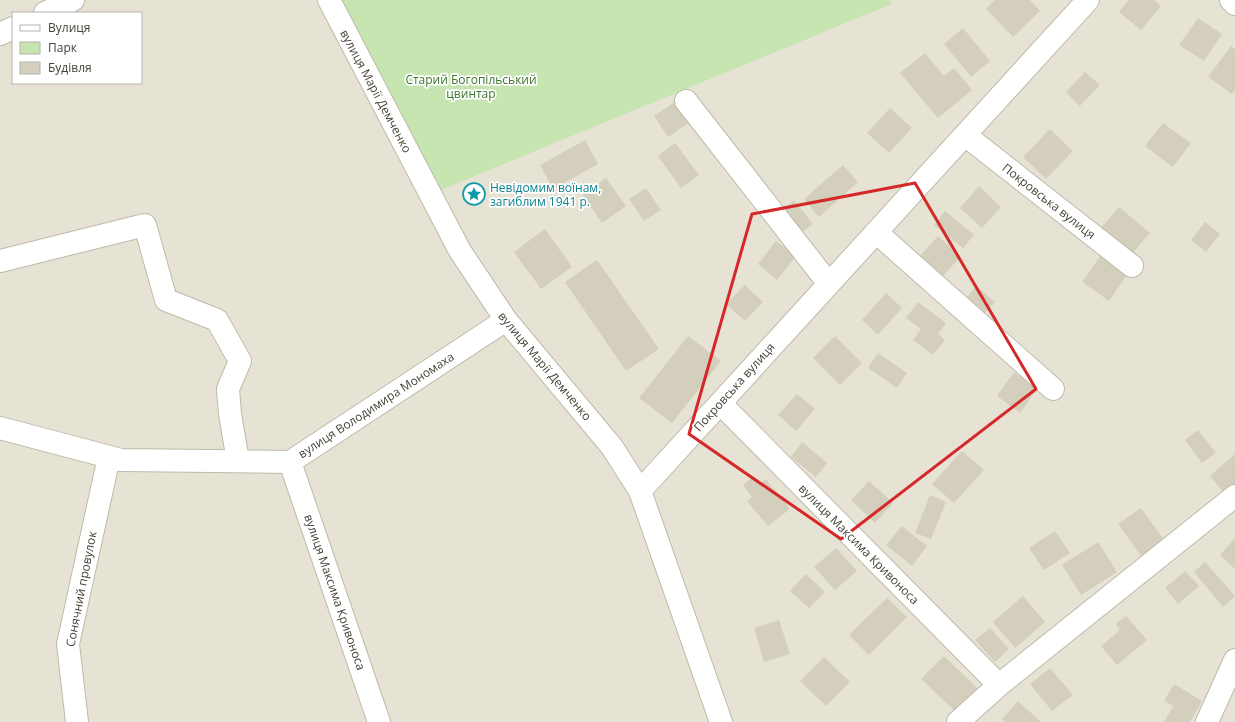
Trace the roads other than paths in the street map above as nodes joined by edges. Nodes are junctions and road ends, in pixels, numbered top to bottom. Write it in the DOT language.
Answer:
graph roads {
  1 [pos="73,0"];
  2 [pos="329,0"];
  3 [pos="1088,0"];
  4 [pos="1232,0"];
  5 [pos="1235,4"];
  6 [pos="47,12"];
  7 [pos="12,28"];
  8 [pos="0,34"];
  9 [pos="686,101"];
  10 [pos="965,135"];
  11 [pos="876,232"];
  12 [pos="0,261"];
  13 [pos="1132,266"];
  14 [pos="829,284"];
  15 [pos="506,320"];
  16 [pos="1053,389"];
  17 [pos="720,403"];
  18 [pos="0,428"];
  19 [pos="109,457"];
  20 [pos="238,461"];
  21 [pos="290,462"];
  22 [pos="640,491"];
  23 [pos="1235,496"];
  24 [pos="1235,660"];
  25 [pos="999,684"];
  26 [pos="77,722"];
  27 [pos="380,722"];
  28 [pos="721,722"];
  29 [pos="958,722"];
  30 [pos="1207,722"];
  1 -- 6 [label="street"];
  2 -- 15 [label="street, вулиця Марії Демченко"];
  3 -- 10 [label="street, Покровська вулиця"];
  4 -- 5 [label="street"];
  7 -- 8 [label="street"];
  9 -- 14 [label="street"];
  10 -- 11 [label="street, Покровська вулиця"];
  10 -- 13 [label="street, Покровська вулиця"];
  11 -- 14 [label="street, Покровська вулиця"];
  11 -- 16 [label="street"];
  12 -- 20 [label="street"];
  14 -- 17 [label="street, Покровська вулиця"];
  15 -- 21 [label="street, вулиця Володимира Мономаха"];
  15 -- 22 [label="street, вулиця Марії Демченко"];
  17 -- 22 [label="street, Покровська вулиця"];
  17 -- 25 [label="street, вулиця Максима Кривоноса"];
  18 -- 19 [label="street, вулиця Володимира Мономаха"];
  19 -- 20 [label="street, вулиця Володимира Мономаха"];
  19 -- 26 [label="street, Сонячний провулок"];
  20 -- 21 [label="street, вулиця Володимира Мономаха"];
  21 -- 27 [label="street, вулиця Максима Кривоноса"];
  22 -- 28 [label="street, вулиця Марії Демченко"];
  23 -- 25 [label="street"];
  24 -- 30 [label="street"];
  25 -- 29 [label="street"];
}
